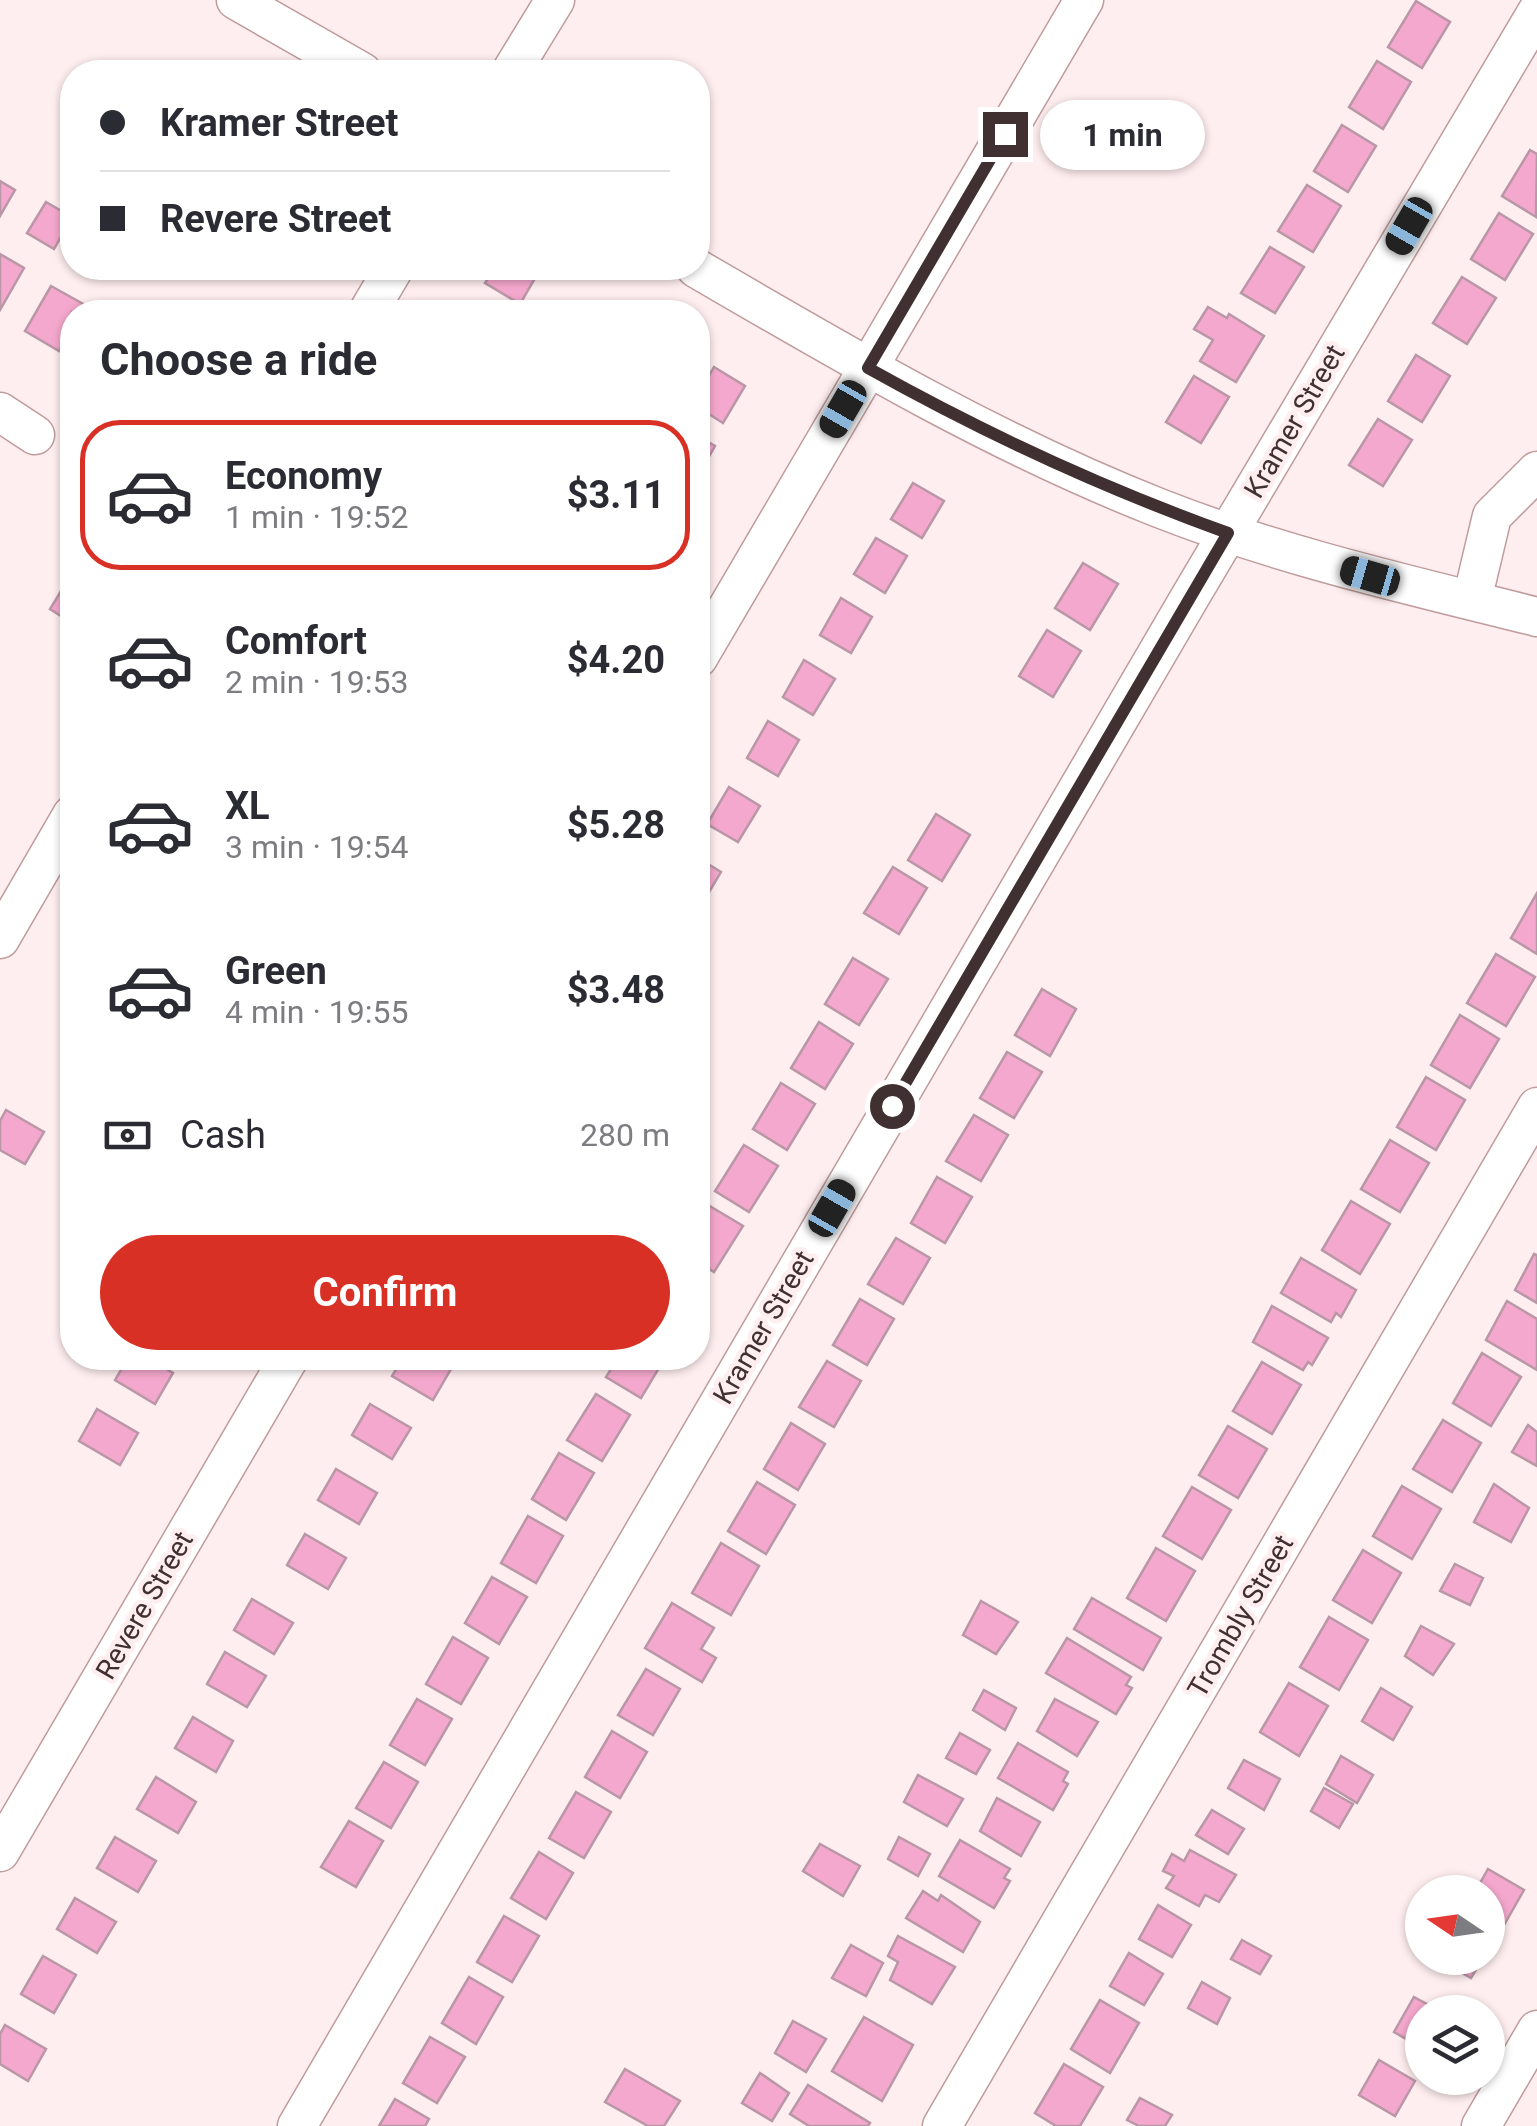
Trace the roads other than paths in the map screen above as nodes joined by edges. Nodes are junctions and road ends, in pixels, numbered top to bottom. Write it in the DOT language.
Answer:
graph roads {
  1 [pos="236,0"];
  2 [pos="555,0"];
  3 [pos="1084,0"];
  4 [pos="1537,12"];
  5 [pos="341,60"];
  6 [pos="518,60"];
  7 [pos="710,276"];
  8 [pos="868,368"];
  9 [pos="0,412"];
  10 [pos="36,435"];
  11 [pos="1537,471"];
  12 [pos="1228,533"];
  13 [pos="1472,600"];
  14 [pos="1537,616"];
  15 [pos="710,638"];
  16 [pos="60,836"];
  17 [pos="0,940"];
  18 [pos="1537,1106"];
  19 [pos="282,1370"];
  20 [pos="0,1852"];
  21 [pos="1537,2030"];
  22 [pos="297,2126"];
  23 [pos="942,2126"];
  24 [pos="1481,2126"];
  1 -- 5 [label="street"];
  2 -- 6 [label="street"];
  3 -- 8 [label="street"];
  4 -- 12 [label="street, Kramer Street"];
  7 -- 8 [label="street"];
  8 -- 12 [label="street"];
  8 -- 15 [label="street"];
  9 -- 10 [label="street"];
  11 -- 13 [label="street"];
  12 -- 13 [label="street"];
  12 -- 22 [label="street, Kramer Street"];
  13 -- 14 [label="street"];
  16 -- 17 [label="street"];
  18 -- 23 [label="street, Trombly Street"];
  19 -- 20 [label="street, Revere Street"];
  21 -- 24 [label="street"];
}
